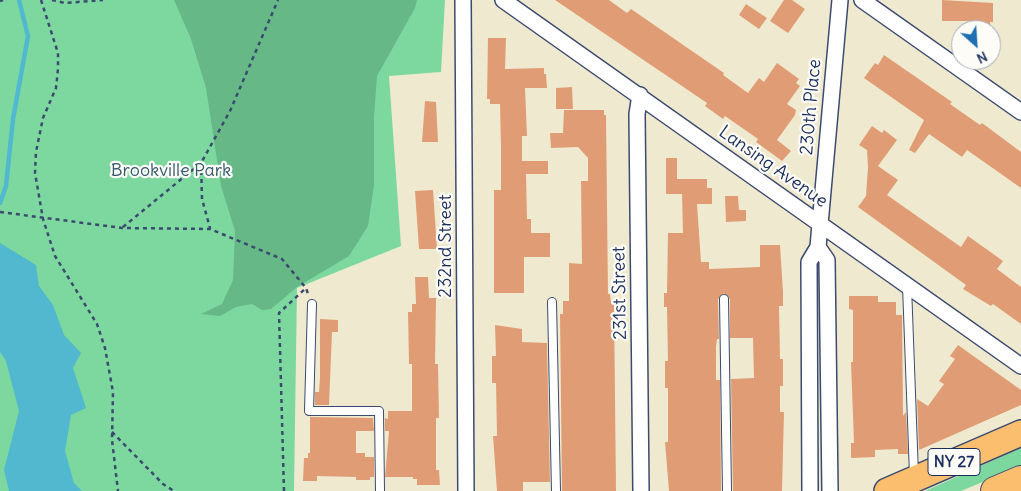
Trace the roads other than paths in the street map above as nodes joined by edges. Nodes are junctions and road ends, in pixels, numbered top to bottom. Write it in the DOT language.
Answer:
graph roads {
  1 [pos="463,0"];
  2 [pos="502,0"];
  3 [pos="840,0"];
  4 [pos="862,0"];
  5 [pos="640,95"];
  6 [pos="1021,112"];
  7 [pos="820,222"];
  8 [pos="818,247"];
  9 [pos="907,285"];
  10 [pos="724,299"];
  11 [pos="552,302"];
  12 [pos="312,304"];
  13 [pos="1021,366"];
  14 [pos="828,376"];
  15 [pos="811,377"];
  16 [pos="1021,433"];
  17 [pos="914,479"];
  18 [pos="1021,480"];
  19 [pos="380,491"];
  20 [pos="466,491"];
  21 [pos="556,491"];
  22 [pos="641,491"];
  23 [pos="727,491"];
  24 [pos="810,491"];
  25 [pos="830,491"];
  26 [pos="887,491"];
  27 [pos="995,491"];
  1 -- 20 [label="street, 232nd Street"];
  2 -- 5 [label="street, Lansing Avenue"];
  3 -- 7 [label="street, 230th Place"];
  4 -- 6 [label="street"];
  5 -- 7 [label="street, Lansing Avenue"];
  5 -- 22 [label="street, 231st Street"];
  7 -- 8 [label="street, 230th Place"];
  7 -- 9 [label="street, Lansing Avenue"];
  8 -- 14 [label="street, 230th Place"];
  8 -- 15 [label="street, 230th Place"];
  9 -- 13 [label="street, Lansing Avenue"];
  9 -- 17 [label="lane"];
  10 -- 23 [label="lane"];
  11 -- 21 [label="lane"];
  12 -- 19 [label="lane"];
  14 -- 15 [label="street"];
  14 -- 25 [label="street, 230th Place"];
  15 -- 24 [label="street, 230th Place"];
  16 -- 17 [label="highway, NY 27"];
  17 -- 26 [label="highway, NY 27"];
  18 -- 27 [label="highway"];
}
